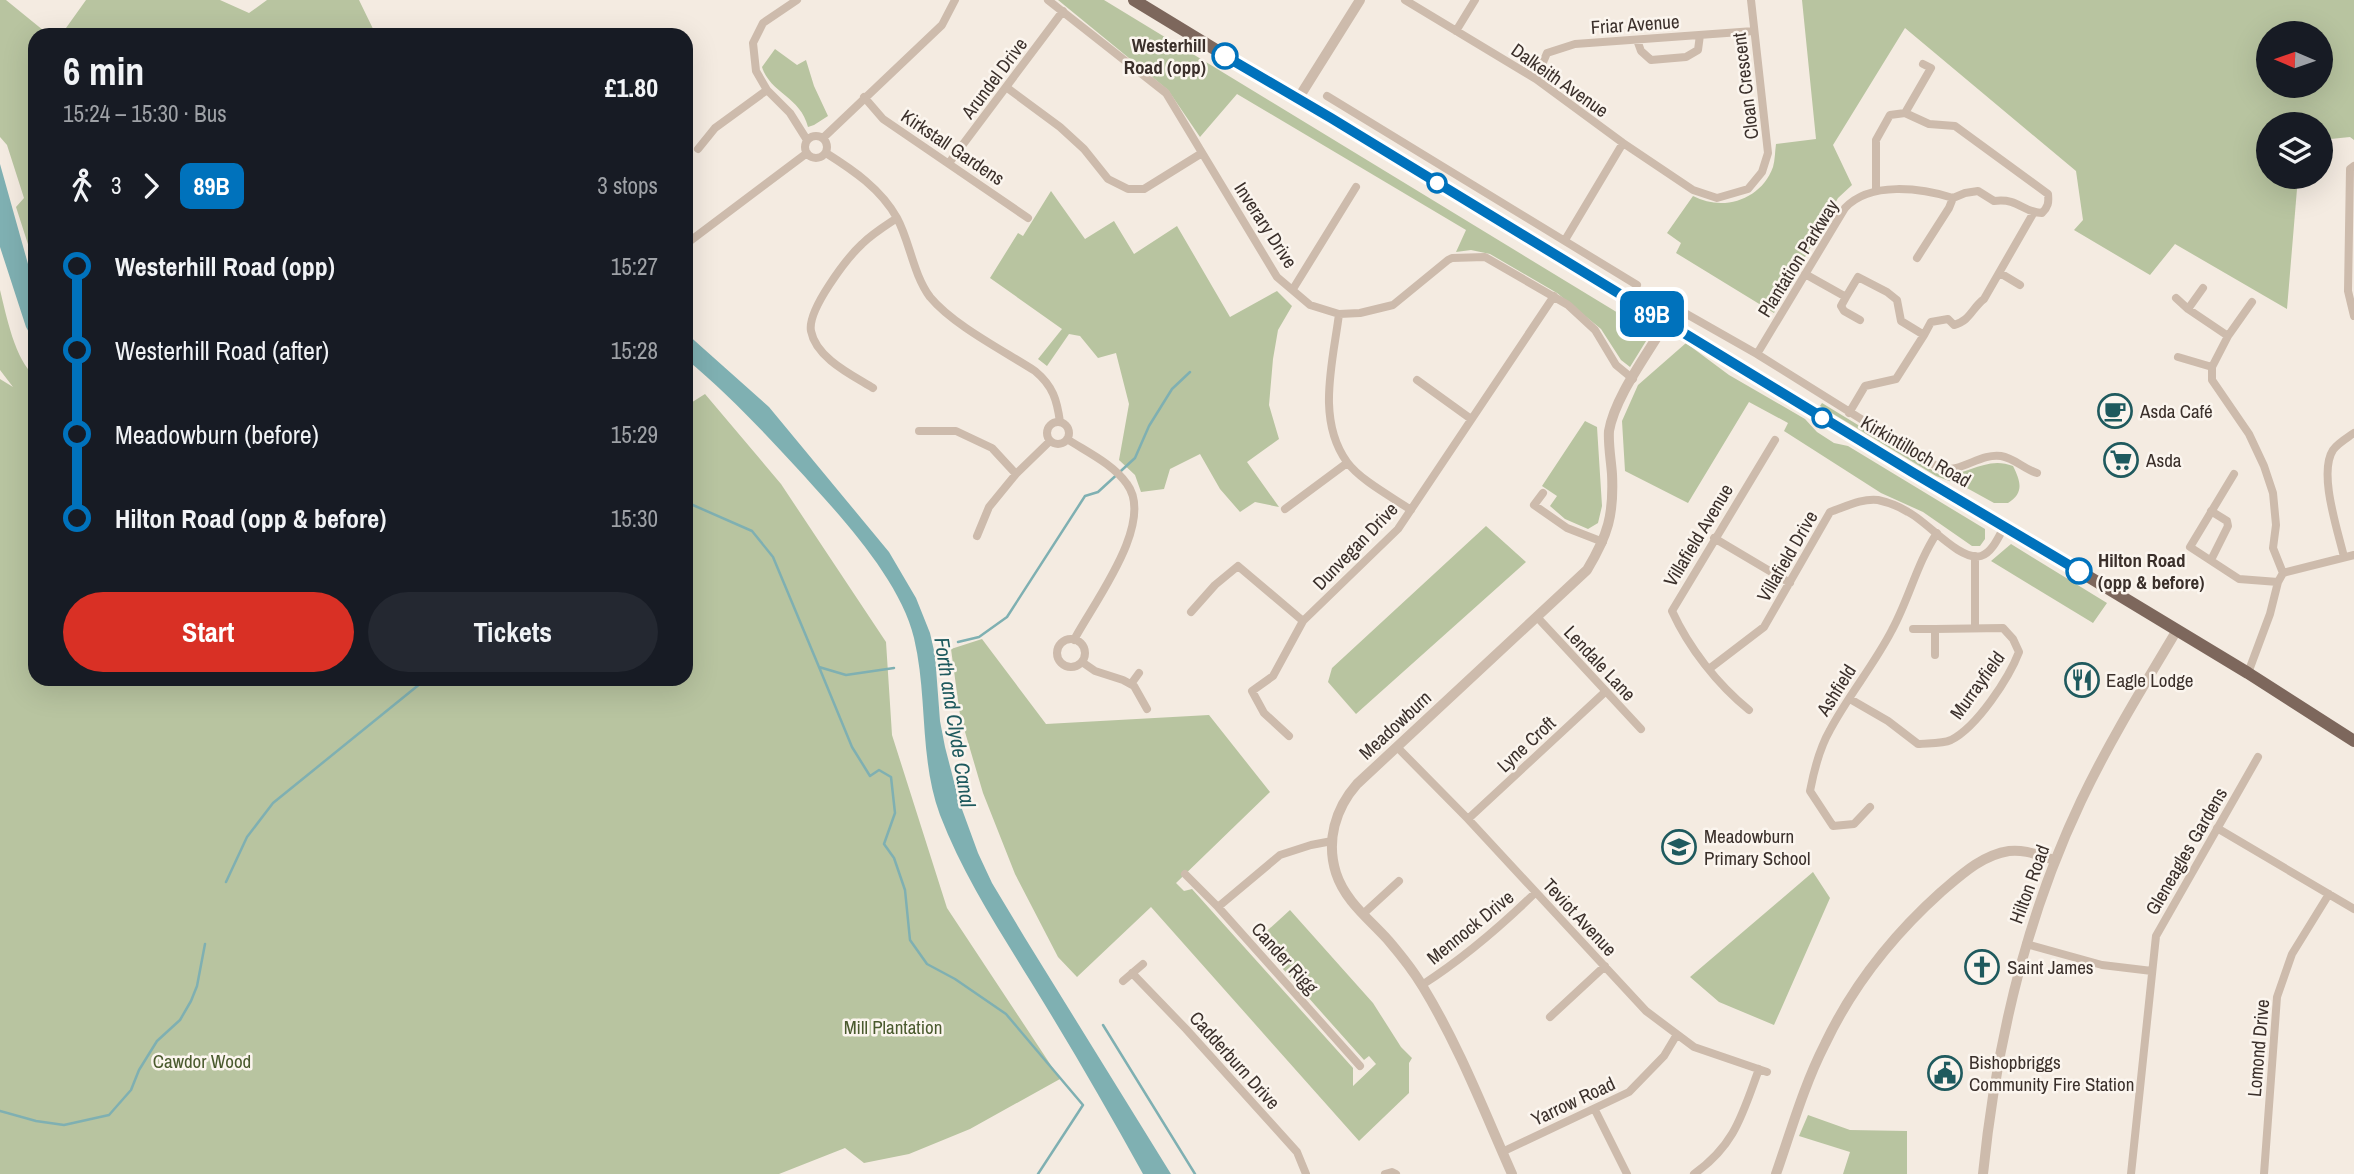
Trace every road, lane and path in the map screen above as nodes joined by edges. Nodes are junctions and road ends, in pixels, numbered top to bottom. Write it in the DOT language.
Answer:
graph roads {
  1 [pos="797,0"];
  2 [pos="955,0"];
  3 [pos="1048,0"];
  4 [pos="1134,0"];
  5 [pos="1360,0"];
  6 [pos="1405,0"];
  7 [pos="1475,0"];
  8 [pos="1751,0"];
  9 [pos="1063,11"];
  10 [pos="1457,31"];
  11 [pos="1754,31"];
  12 [pos="1700,35"];
  13 [pos="1637,40"];
  14 [pos="1923,64"];
  15 [pos="1536,79"];
  16 [pos="1006,87"];
  17 [pos="767,90"];
  18 [pos="1327,96"];
  19 [pos="864,97"];
  20 [pos="1298,99"];
  21 [pos="1905,113"];
  22 [pos="823,138"];
  23 [pos="807,140"];
  24 [pos="1623,143"];
  25 [pos="698,149"];
  26 [pos="807,153"];
  27 [pos="826,153"];
  28 [pos="1202,153"];
  29 [pos="949,163"];
  30 [pos="2354,166"];
  31 [pos="1356,187"];
  32 [pos="1693,190"];
  33 [pos="1877,191"];
  34 [pos="1953,198"];
  35 [pos="2034,212"];
  36 [pos="897,218"];
  37 [pos="1028,218"];
  38 [pos="693,239"];
  39 [pos="1565,240"];
  40 [pos="2352,250"];
  41 [pos="1916,258"];
  42 [pos="2000,273"];
  43 [pos="1805,274"];
  44 [pos="1637,285"];
  45 [pos="2020,285"];
  46 [pos="2203,288"];
  47 [pos="1293,289"];
  48 [pos="1553,296"];
  49 [pos="1846,297"];
  50 [pos="2176,298"];
  51 [pos="2252,302"];
  52 [pos="1676,308"];
  53 [pos="2188,309"];
  54 [pos="1339,314"];
  55 [pos="2354,316"];
  56 [pos="1860,320"];
  57 [pos="1666,323"];
  58 [pos="1924,335"];
  59 [pos="2228,336"];
  60 [pos="1757,354"];
  61 [pos="2178,357"];
  62 [pos="2212,367"];
  63 [pos="1633,379"];
  64 [pos="1417,380"];
  65 [pos="873,387"];
  66 [pos="1849,413"];
  67 [pos="1471,419"];
  68 [pos="1060,422"];
  69 [pos="919,431"];
  70 [pos="2354,433"];
  71 [pos="1067,439"];
  72 [pos="1775,440"];
  73 [pos="1050,441"];
  74 [pos="1347,463"];
  75 [pos="2036,473"];
  76 [pos="1016,474"];
  77 [pos="2234,474"];
  78 [pos="1543,493"];
  79 [pos="1285,509"];
  80 [pos="1411,510"];
  81 [pos="2211,511"];
  82 [pos="2004,527"];
  83 [pos="1937,533"];
  84 [pos="977,536"];
  85 [pos="1714,538"];
  86 [pos="1603,542"];
  87 [pos="2354,555"];
  88 [pos="1975,556"];
  89 [pos="2344,557"];
  90 [pos="2211,560"];
  91 [pos="2283,573"];
  92 [pos="2278,582"];
  93 [pos="1790,583"];
  94 [pos="1191,612"];
  95 [pos="1537,617"];
  96 [pos="1303,621"];
  97 [pos="1975,628"];
  98 [pos="1913,629"];
  99 [pos="1934,629"];
  100 [pos="2176,630"];
  101 [pos="1074,640"];
  102 [pos="1935,656"];
  103 [pos="1082,662"];
  104 [pos="1709,669"];
  105 [pos="1139,673"];
  106 [pos="2248,673"];
  107 [pos="1131,684"];
  108 [pos="1605,692"];
  109 [pos="1850,699"];
  110 [pos="1147,709"];
  111 [pos="1749,710"];
  112 [pos="1641,729"];
  113 [pos="1289,736"];
  114 [pos="2354,741"];
  115 [pos="1397,747"];
  116 [pos="2258,757"];
  117 [pos="1870,807"];
  118 [pos="1468,819"];
  119 [pos="2217,828"];
  120 [pos="1332,841"];
  121 [pos="2055,860"];
  122 [pos="1185,874"];
  123 [pos="1399,881"];
  124 [pos="1535,893"];
  125 [pos="2329,894"];
  126 [pos="1218,907"];
  127 [pos="2354,909"];
  128 [pos="1363,914"];
  129 [pos="2026,944"];
  130 [pos="1143,964"];
  131 [pos="1605,966"];
  132 [pos="2152,971"];
  133 [pos="1132,973"];
  134 [pos="1123,981"];
  135 [pos="1422,985"];
  136 [pos="1549,1017"];
  137 [pos="1676,1036"];
  138 [pos="1360,1066"];
  139 [pos="1595,1110"];
  140 [pos="1502,1152"];
  141 [pos="1306,1174"];
  142 [pos="1385,1174"];
  143 [pos="1396,1174"];
  144 [pos="1512,1174"];
  145 [pos="1627,1174"];
  146 [pos="1694,1174"];
  147 [pos="1776,1174"];
  148 [pos="1983,1174"];
  149 [pos="2131,1174"];
  150 [pos="2264,1174"];
  1 -- 17 [label="street"];
  2 -- 19 [label="street"];
  3 -- 9 [label="street, Inverary Drive"];
  4 -- 20 [label="main road, Kirkintilloch Road"];
  5 -- 20 [label="street"];
  6 -- 10 [label="street, Dalkeith Avenue"];
  7 -- 10 [label="street"];
  8 -- 11 [label="street, Cloan Crescent"];
  9 -- 16 [label="street, Arundel Drive"];
  9 -- 28 [label="street, Inverary Drive"];
  10 -- 15 [label="street, Dalkeith Avenue"];
  11 -- 12 [label="street, Friar Avenue"];
  11 -- 32 [label="street, Cloan Crescent"];
  12 -- 13 [label="street, Friar Avenue"];
  12 -- 13 [label="street"];
  13 -- 15 [label="street, Friar Avenue"];
  14 -- 21 [label="street"];
  15 -- 24 [label="street, Dalkeith Avenue"];
  16 -- 28 [label="street"];
  16 -- 29 [label="street, Arundel Drive"];
  17 -- 23 [label="street"];
  17 -- 25 [label="street"];
  18 -- 39 [label="street"];
  19 -- 22 [label="street"];
  19 -- 29 [label="street, Kirkstall Gardens"];
  20 -- 57 [label="main road, Kirkintilloch Road"];
  21 -- 33 [label="street"];
  21 -- 35 [label="street"];
  22 -- 23 [label="street"];
  22 -- 27 [label="street"];
  23 -- 26 [label="street"];
  24 -- 32 [label="street, Dalkeith Avenue"];
  24 -- 39 [label="street"];
  26 -- 27 [label="street"];
  26 -- 38 [label="street"];
  27 -- 36 [label="street"];
  28 -- 47 [label="street, Inverary Drive"];
  29 -- 37 [label="street, Kirkstall Gardens"];
  30 -- 40 [label="street"];
  31 -- 47 [label="street"];
  33 -- 34 [label="street, Plantation Parkway"];
  33 -- 43 [label="street, Plantation Parkway"];
  34 -- 35 [label="street, Plantation Parkway"];
  34 -- 41 [label="street"];
  35 -- 42 [label="street"];
  36 -- 65 [label="street"];
  36 -- 68 [label="street"];
  39 -- 44 [label="street"];
  40 -- 55 [label="street"];
  42 -- 45 [label="street"];
  42 -- 58 [label="street"];
  43 -- 49 [label="street"];
  43 -- 60 [label="street, Plantation Parkway"];
  46 -- 53 [label="street"];
  47 -- 54 [label="street, Inverary Drive"];
  48 -- 54 [label="street, Inverary Drive"];
  48 -- 63 [label="street, Inverary Drive"];
  48 -- 67 [label="street, Dunvegan Drive"];
  49 -- 56 [label="street"];
  49 -- 58 [label="street"];
  50 -- 53 [label="street"];
  51 -- 59 [label="street"];
  52 -- 60 [label="street, Kirkintilloch Road"];
  53 -- 59 [label="street"];
  54 -- 74 [label="street"];
  57 -- 63 [label="street, Meadowburn"];
  57 -- 82 [label="main road, Kirkintilloch Road"];
  58 -- 66 [label="street"];
  59 -- 62 [label="street"];
  60 -- 66 [label="street, Kirkintilloch Road"];
  61 -- 62 [label="street"];
  62 -- 91 [label="street"];
  63 -- 86 [label="street, Meadowburn"];
  64 -- 67 [label="street"];
  66 -- 75 [label="street, Kirkintilloch Road"];
  67 -- 80 [label="street, Dunvegan Drive"];
  68 -- 71 [label="street"];
  68 -- 73 [label="street"];
  69 -- 76 [label="street"];
  70 -- 89 [label="street"];
  71 -- 73 [label="street"];
  71 -- 101 [label="street"];
  72 -- 85 [label="street, Villafield Avenue"];
  73 -- 76 [label="street"];
  74 -- 79 [label="street"];
  74 -- 80 [label="street"];
  76 -- 84 [label="street"];
  77 -- 81 [label="street"];
  78 -- 86 [label="street"];
  80 -- 96 [label="street, Dunvegan Drive"];
  81 -- 90 [label="street"];
  81 -- 90 [label="street"];
  82 -- 88 [label="street"];
  82 -- 100 [label="main road, Kirkintilloch Road"];
  83 -- 88 [label="street, Villafield Drive"];
  83 -- 93 [label="street, Villafield Drive"];
  83 -- 109 [label="street, Ashfield"];
  85 -- 93 [label="street"];
  85 -- 104 [label="street, Villafield Avenue"];
  86 -- 95 [label="street, Meadowburn"];
  87 -- 89 [label="street"];
  88 -- 97 [label="street"];
  89 -- 91 [label="street"];
  90 -- 92 [label="street"];
  91 -- 92 [label="street"];
  92 -- 106 [label="street"];
  93 -- 104 [label="street, Villafield Drive"];
  94 -- 96 [label="street"];
  95 -- 108 [label="street, Lendale Lane"];
  95 -- 115 [label="street, Meadowburn"];
  96 -- 113 [label="street, Dunvegan Drive"];
  97 -- 99 [label="street, Murrayfield"];
  97 -- 109 [label="street, Murrayfield"];
  98 -- 99 [label="street, Murrayfield"];
  99 -- 102 [label="street"];
  100 -- 106 [label="main road, Kirkintilloch Road"];
  100 -- 121 [label="street, Hilton Road"];
  101 -- 103 [label="street"];
  101 -- 103 [label="street"];
  103 -- 107 [label="street"];
  104 -- 111 [label="street, Villafield Avenue"];
  105 -- 107 [label="street"];
  106 -- 114 [label="main road, Kirkintilloch Road"];
  107 -- 110 [label="street"];
  108 -- 112 [label="street, Lendale Lane"];
  108 -- 118 [label="street, Lyne Croft"];
  109 -- 117 [label="street, Ashfield"];
  115 -- 118 [label="street, Teviot Avenue"];
  115 -- 120 [label="street, Meadowburn"];
  116 -- 119 [label="street, Gleneagles Gardens"];
  118 -- 124 [label="street, Teviot Avenue"];
  119 -- 125 [label="street"];
  119 -- 132 [label="street, Gleneagles Gardens"];
  120 -- 126 [label="street"];
  120 -- 128 [label="street, Meadowburn"];
  121 -- 129 [label="street, Hilton Road"];
  121 -- 147 [label="street"];
  122 -- 126 [label="street, Cander Rigg"];
  123 -- 128 [label="street"];
  124 -- 131 [label="street, Teviot Avenue"];
  124 -- 135 [label="street, Mennock Drive"];
  125 -- 127 [label="street"];
  125 -- 150 [label="street, Lomond Drive"];
  126 -- 138 [label="street, Cander Rigg"];
  128 -- 135 [label="street, Meadowburn"];
  129 -- 132 [label="street"];
  129 -- 148 [label="street, Hilton Road"];
  130 -- 133 [label="street"];
  131 -- 136 [label="street"];
  131 -- 137 [label="street, Teviot Avenue"];
  132 -- 149 [label="street, Gleneagles Gardens"];
  133 -- 134 [label="street"];
  133 -- 141 [label="street, Cadderburn Drive"];
  135 -- 140 [label="street, Meadowburn"];
  137 -- 139 [label="street, Yarrow Road"];
  137 -- 146 [label="street, Teviot Avenue"];
  139 -- 140 [label="street, Yarrow Road"];
  139 -- 145 [label="street"];
  140 -- 144 [label="street, Meadowburn"];
  142 -- 143 [label="street"];
}
